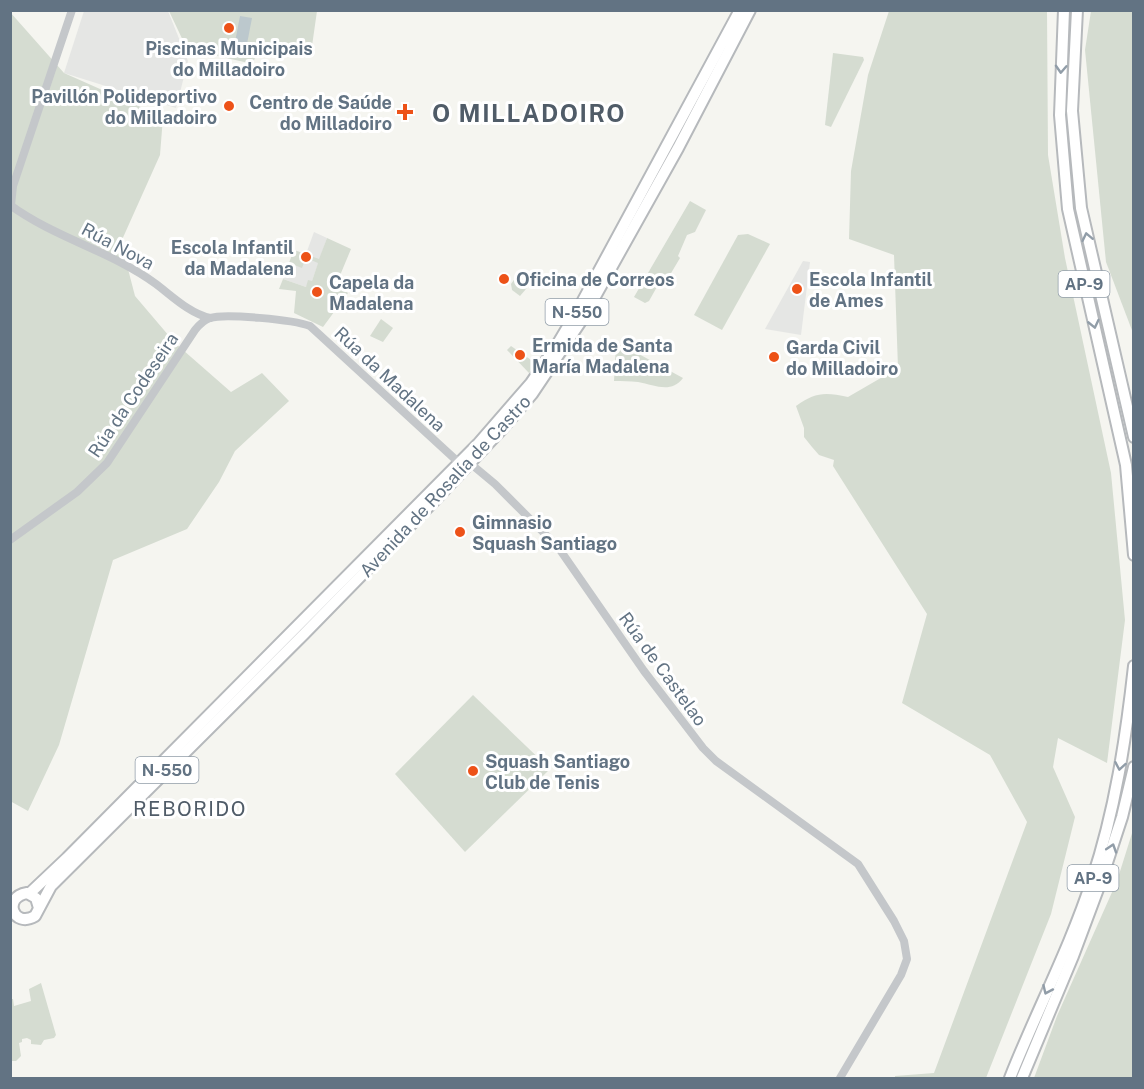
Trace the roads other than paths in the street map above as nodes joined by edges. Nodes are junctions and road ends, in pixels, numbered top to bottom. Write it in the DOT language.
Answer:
graph roads {
  1 [pos="72,10"];
  2 [pos="740,10"];
  3 [pos="750,10"];
  4 [pos="1064,10"];
  5 [pos="1077,10"];
  6 [pos="11,196"];
  7 [pos="210,318"];
  8 [pos="1134,437"];
  9 [pos="465,464"];
  10 [pos="10,540"];
  11 [pos="1134,555"];
  12 [pos="300,632"];
  13 [pos="1134,666"];
  14 [pos="1134,767"];
  15 [pos="30,893"];
  16 [pos="39,909"];
  17 [pos="15,915"];
  18 [pos="10,926"];
  19 [pos="840,1078"];
  20 [pos="1010,1078"];
  21 [pos="1022,1078"];
  1 -- 6 [label="street"];
  2 -- 9 [label="highway, Avenida de Rosalía de Castro / N-550"];
  3 -- 9 [label="highway, Avenida de Rosalía de Castro / N-550"];
  4 -- 11 [label="highway, AP-9, one-way"];
  8 -- 5 [label="highway, AP-9, one-way"];
  6 -- 7 [label="street, Rúa Nova"];
  7 -- 9 [label="street, Rúa da Madalena"];
  7 -- 10 [label="street, Rúa da Codeseira"];
  9 -- 12 [label="highway, Avenida de Rosalía de Castro / N-550"];
  9 -- 19 [label="street, Rúa de Castelao"];
  12 -- 15 [label="highway, N-550"];
  12 -- 16 [label="highway, N-550"];
  13 -- 20 [label="highway, AP-9, one-way"];
  21 -- 14 [label="highway, AP-9, one-way"];
  15 -- 16 [label="highway"];
  15 -- 17 [label="highway, N-550"];
  16 -- 17 [label="highway, N-550"];
  17 -- 18 [label="highway, N-550"];
}
